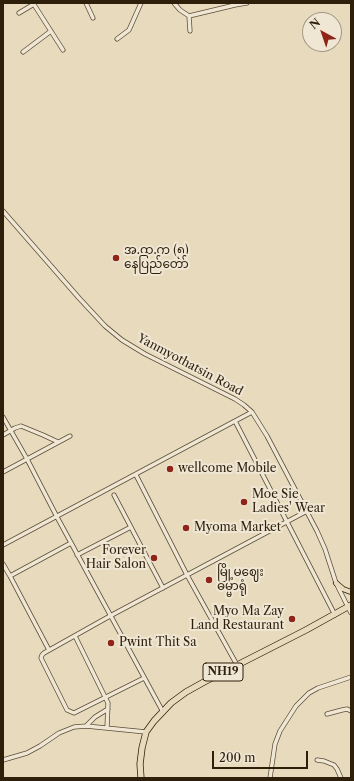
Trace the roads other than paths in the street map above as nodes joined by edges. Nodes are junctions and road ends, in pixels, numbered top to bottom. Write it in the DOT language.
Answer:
graph roads {
  1 [pos="33,3"];
  2 [pos="86,3"];
  3 [pos="141,3"];
  4 [pos="174,3"];
  5 [pos="247,3"];
  6 [pos="19,13"];
  7 [pos="189,16"];
  8 [pos="93,18"];
  9 [pos="51,31"];
  10 [pos="190,31"];
  11 [pos="116,39"];
  12 [pos="63,50"];
  13 [pos="23,52"];
  14 [pos="3,211"];
  15 [pos="252,412"];
  16 [pos="3,417"];
  17 [pos="235,421"];
  18 [pos="11,430"];
  19 [pos="3,435"];
  20 [pos="70,436"];
  21 [pos="58,442"];
  22 [pos="27,459"];
  23 [pos="3,472"];
  24 [pos="136,475"];
  25 [pos="114,495"];
  26 [pos="307,511"];
  27 [pos="57,517"];
  28 [pos="288,521"];
  29 [pos="131,527"];
  30 [pos="71,543"];
  31 [pos="3,546"];
  32 [pos="77,555"];
  33 [pos="3,564"];
  34 [pos="188,575"];
  35 [pos="10,576"];
  36 [pos="336,583"];
  37 [pos="163,588"];
  38 [pos="351,592"];
  39 [pos="350,608"];
  40 [pos="335,615"];
  41 [pos="110,616"];
  42 [pos="74,636"];
  43 [pos="49,650"];
  44 [pos="237,665"];
  45 [pos="351,676"];
  46 [pos="144,678"];
  47 [pos="106,697"];
  48 [pos="108,709"];
  49 [pos="351,711"];
  50 [pos="162,712"];
  51 [pos="326,714"];
  52 [pos="86,726"];
  53 [pos="107,728"];
  54 [pos="146,732"];
  55 [pos="3,760"];
  56 [pos="317,760"];
  57 [pos="141,778"];
  58 [pos="270,778"];
  59 [pos="341,778"];
  1 -- 6 [label="street"];
  1 -- 9 [label="street"];
  2 -- 8 [label="street"];
  3 -- 11 [label="street"];
  4 -- 7 [label="street"];
  5 -- 7 [label="street"];
  7 -- 10 [label="street"];
  9 -- 12 [label="street"];
  9 -- 13 [label="street"];
  14 -- 15 [label="street, Yanmyothatsin Road"];
  15 -- 17 [label="street"];
  15 -- 26 [label="street, Yanmyothatsin Road"];
  16 -- 18 [label="street"];
  17 -- 24 [label="street"];
  17 -- 28 [label="street"];
  18 -- 19 [label="street"];
  18 -- 21 [label="street"];
  18 -- 22 [label="street"];
  20 -- 21 [label="street"];
  21 -- 22 [label="street"];
  22 -- 23 [label="street"];
  22 -- 27 [label="street"];
  24 -- 27 [label="street"];
  24 -- 34 [label="street"];
  25 -- 29 [label="street"];
  26 -- 28 [label="street"];
  26 -- 36 [label="street, Yanmyothatsin Road"];
  27 -- 30 [label="street"];
  27 -- 31 [label="street"];
  28 -- 34 [label="street"];
  28 -- 40 [label="street"];
  29 -- 32 [label="street"];
  29 -- 37 [label="street"];
  30 -- 32 [label="street"];
  30 -- 35 [label="street"];
  32 -- 41 [label="street"];
  33 -- 35 [label="street"];
  34 -- 37 [label="street"];
  34 -- 44 [label="street"];
  35 -- 43 [label="street"];
  36 -- 38 [label="main road"];
  36 -- 39 [label="street, Yanmyothatsin Road"];
  37 -- 41 [label="street"];
  39 -- 40 [label="highway, NH19"];
  40 -- 44 [label="highway, NH19"];
  41 -- 42 [label="street"];
  41 -- 46 [label="street"];
  42 -- 43 [label="street"];
  42 -- 47 [label="street"];
  43 -- 47 [label="street"];
  44 -- 50 [label="highway, NH19"];
  45 -- 58 [label="street"];
  46 -- 47 [label="street"];
  46 -- 50 [label="street"];
  47 -- 48 [label="street"];
  48 -- 52 [label="street"];
  48 -- 53 [label="street"];
  49 -- 51 [label="street"];
  50 -- 54 [label="highway, NH19"];
  52 -- 53 [label="street"];
  52 -- 55 [label="street"];
  53 -- 54 [label="street"];
  54 -- 57 [label="highway, NH19"];
  56 -- 59 [label="street"];
}
